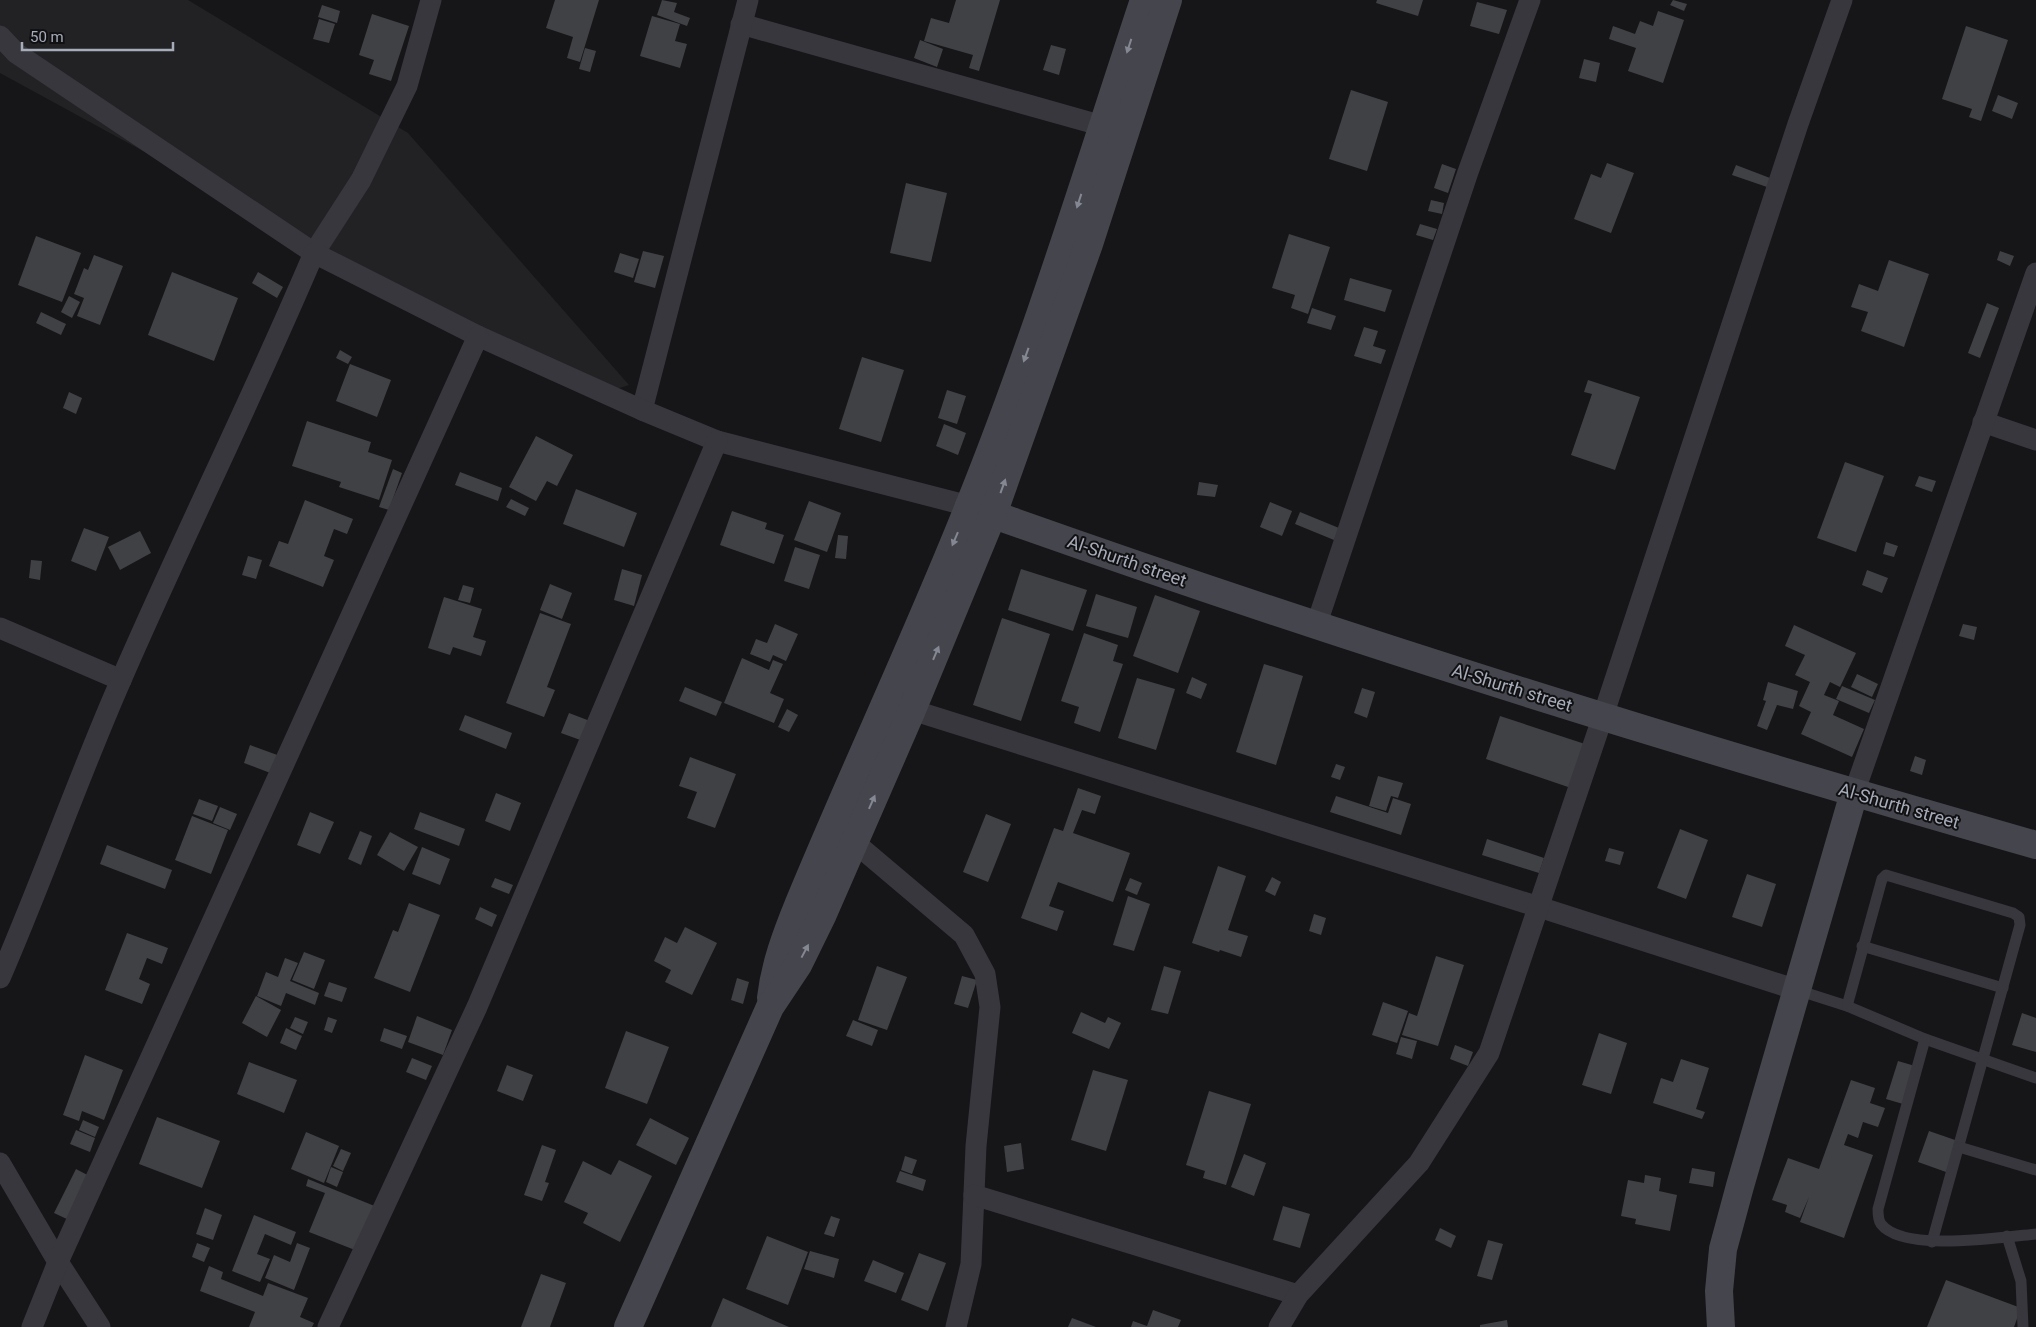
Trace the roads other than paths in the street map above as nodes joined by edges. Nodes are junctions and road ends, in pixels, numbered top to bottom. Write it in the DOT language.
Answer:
graph roads {
  1 [pos="431,0"];
  2 [pos="748,0"];
  3 [pos="1144,0"];
  4 [pos="1168,0"];
  5 [pos="1530,0"];
  6 [pos="1842,0"];
  7 [pos="741,24"];
  8 [pos="0,36"];
  9 [pos="1103,126"];
  10 [pos="314,253"];
  11 [pos="2036,273"];
  12 [pos="478,336"];
  13 [pos="642,410"];
  14 [pos="1983,422"];
  15 [pos="2036,440"];
  16 [pos="717,441"];
  17 [pos="981,510"];
  18 [pos="1316,626"];
  19 [pos="0,628"];
  20 [pos="121,680"];
  21 [pos="912,710"];
  22 [pos="1603,716"];
  23 [pos="1854,794"];
  24 [pos="854,842"];
  25 [pos="2036,845"];
  26 [pos="1539,907"];
  27 [pos="1862,946"];
  28 [pos="0,978"];
  29 [pos="2003,988"];
  30 [pos="1797,990"];
  31 [pos="1847,1006"];
  32 [pos="770,1007"];
  33 [pos="1925,1039"];
  34 [pos="1984,1059"];
  35 [pos="2036,1078"];
  36 [pos="1959,1147"];
  37 [pos="0,1164"];
  38 [pos="2036,1170"];
  39 [pos="974,1195"];
  40 [pos="2036,1234"];
  41 [pos="2007,1236"];
  42 [pos="1932,1242"];
  43 [pos="58,1262"];
  44 [pos="1298,1295"];
  45 [pos="32,1327"];
  46 [pos="100,1327"];
  47 [pos="328,1327"];
  48 [pos="628,1327"];
  49 [pos="956,1327"];
  50 [pos="1279,1327"];
  51 [pos="1721,1327"];
  52 [pos="2023,1327"];
  1 -- 10 [label="street"];
  2 -- 7 [label="street"];
  3 -- 9 [label="main road, one-way"];
  17 -- 4 [label="main road, one-way"];
  5 -- 18 [label="street"];
  6 -- 22 [label="street"];
  7 -- 9 [label="street"];
  7 -- 13 [label="street"];
  8 -- 10 [label="street"];
  9 -- 17 [label="main road, one-way"];
  10 -- 12 [label="street"];
  10 -- 20 [label="street"];
  11 -- 14 [label="street"];
  12 -- 13 [label="street"];
  12 -- 43 [label="street"];
  13 -- 16 [label="street"];
  14 -- 15 [label="street"];
  14 -- 23 [label="street"];
  16 -- 17 [label="street"];
  16 -- 47 [label="street"];
  17 -- 18 [label="main road, Al-Shurth street"];
  21 -- 17 [label="main road, one-way"];
  17 -- 32 [label="main road, one-way"];
  18 -- 22 [label="main road, Al-Shurth street"];
  19 -- 20 [label="street"];
  20 -- 28 [label="street"];
  24 -- 21 [label="main road, one-way"];
  21 -- 26 [label="street"];
  22 -- 23 [label="main road, Al-Shurth street"];
  22 -- 26 [label="street"];
  23 -- 25 [label="main road, Al-Shurth street"];
  23 -- 30 [label="main road"];
  32 -- 24 [label="main road, one-way"];
  24 -- 39 [label="street"];
  26 -- 30 [label="street"];
  26 -- 44 [label="street"];
  27 -- 29 [label="lane"];
  27 -- 29 [label="lane"];
  27 -- 31 [label="lane"];
  29 -- 34 [label="lane"];
  30 -- 31 [label="lane"];
  30 -- 51 [label="main road"];
  31 -- 33 [label="lane"];
  32 -- 48 [label="main road"];
  33 -- 34 [label="lane"];
  33 -- 42 [label="lane"];
  34 -- 35 [label="lane"];
  34 -- 36 [label="lane"];
  36 -- 38 [label="lane"];
  36 -- 42 [label="lane"];
  37 -- 43 [label="street"];
  39 -- 44 [label="street"];
  39 -- 49 [label="street"];
  40 -- 41 [label="lane"];
  41 -- 42 [label="lane"];
  41 -- 52 [label="lane"];
  43 -- 45 [label="street"];
  43 -- 46 [label="street"];
  44 -- 50 [label="street"];
}
